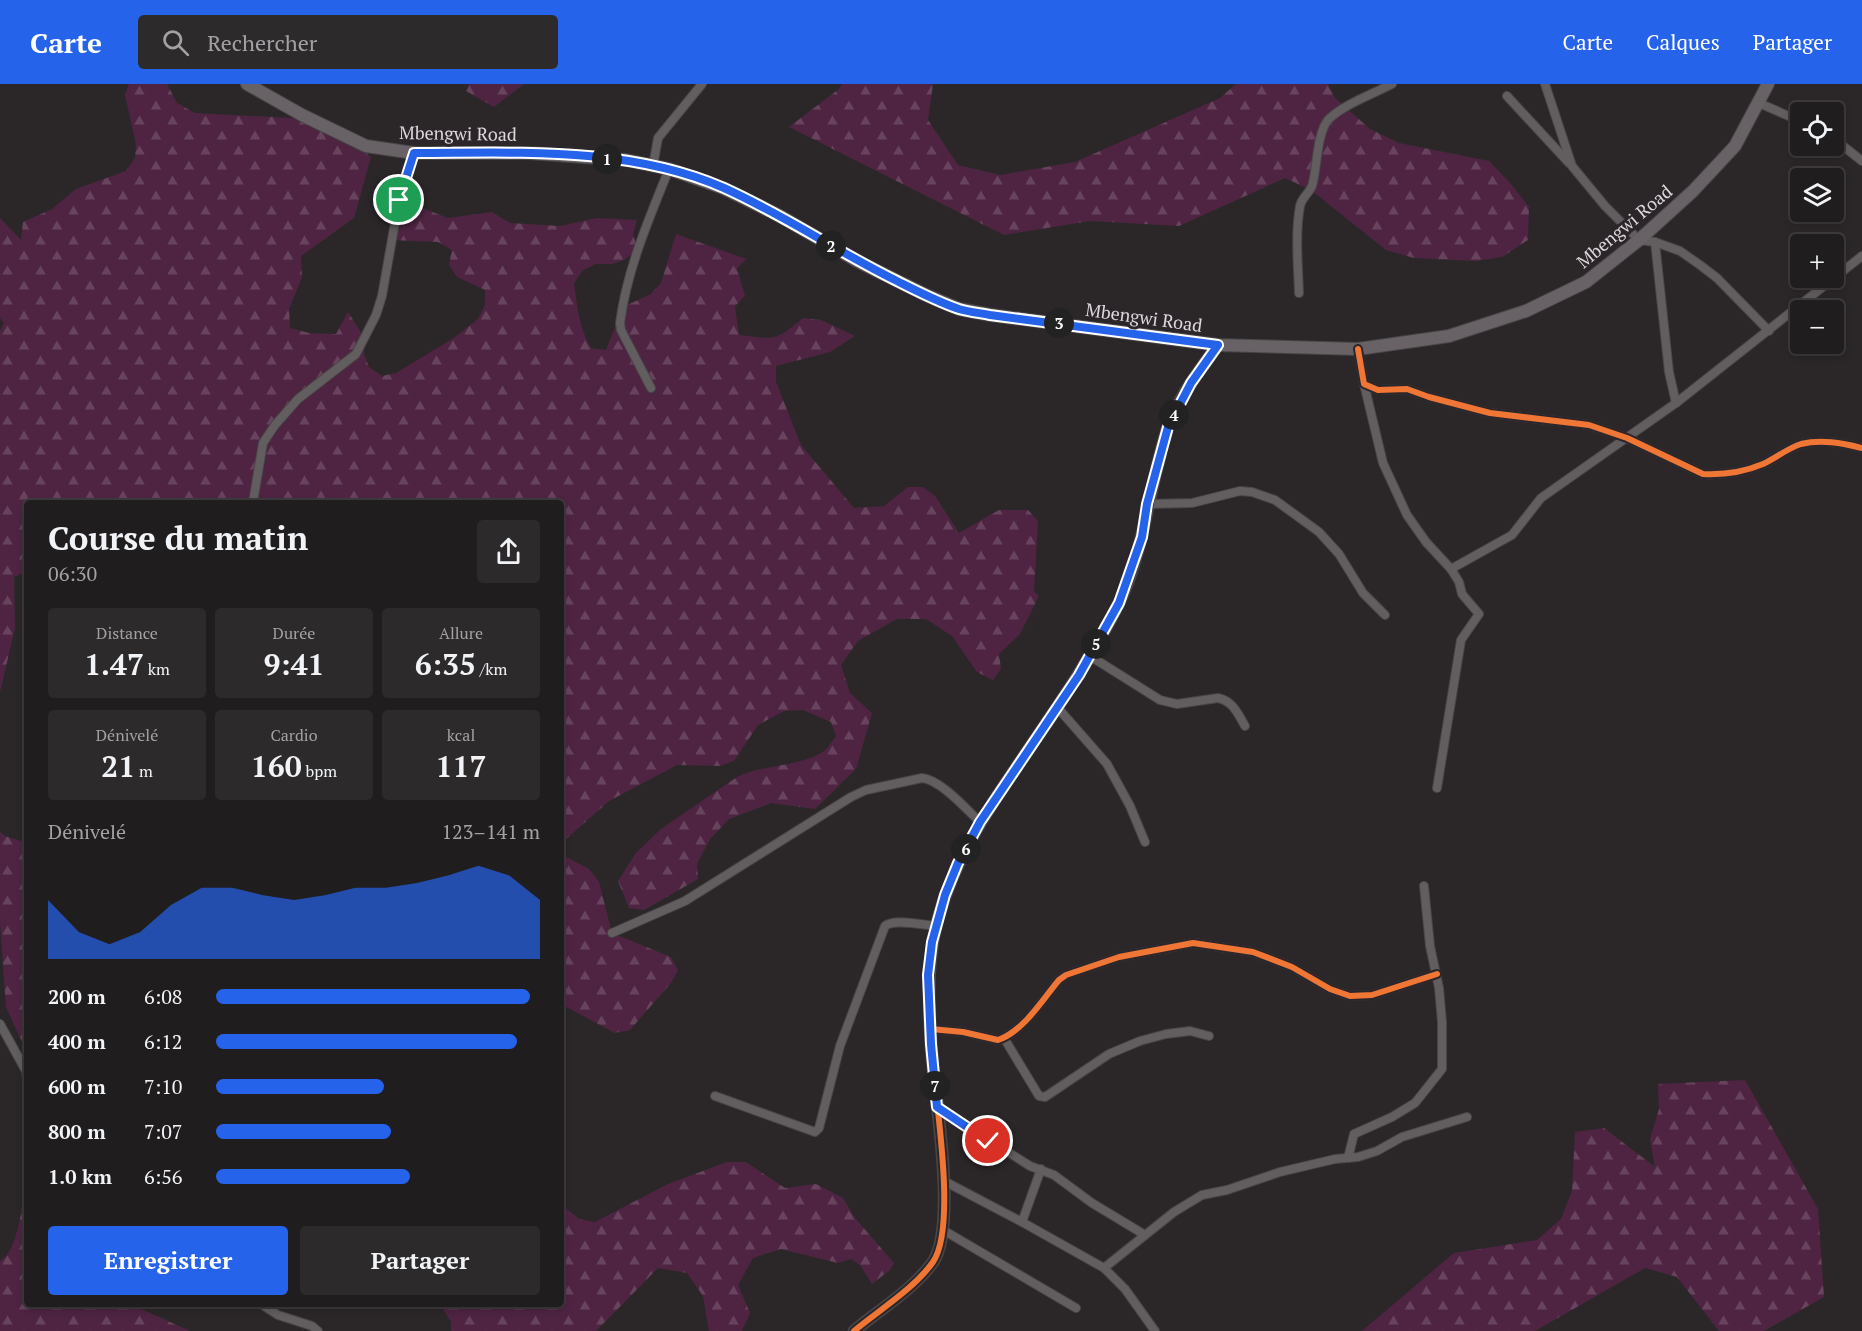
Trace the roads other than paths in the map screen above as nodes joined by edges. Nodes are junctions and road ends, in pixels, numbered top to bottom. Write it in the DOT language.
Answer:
graph roads {
  1 [pos="247,84"];
  2 [pos="702,84"];
  3 [pos="1392,84"];
  4 [pos="1545,84"];
  5 [pos="1768,84"];
  6 [pos="1507,96"];
  7 [pos="1759,103"];
  8 [pos="1790,117"];
  9 [pos="1844,147"];
  10 [pos="414,153"];
  11 [pos="1862,161"];
  12 [pos="653,166"];
  13 [pos="1572,166"];
  14 [pos="669,169"];
  15 [pos="1639,240"];
  16 [pos="1655,242"];
  17 [pos="1862,256"];
  18 [pos="1299,293"];
  19 [pos="1769,331"];
  20 [pos="1218,345"];
  21 [pos="1358,349"];
  22 [pos="1364,384"];
  23 [pos="651,388"];
  24 [pos="1676,403"];
  25 [pos="1627,438"];
  26 [pos="1862,448"];
  27 [pos="254,500"];
  28 [pos="1147,504"];
  29 [pos="1451,569"];
  30 [pos="1385,615"];
  31 [pos="1090,656"];
  32 [pos="1057,707"];
  33 [pos="1245,726"];
  34 [pos="1437,788"];
  35 [pos="980,822"];
  36 [pos="1145,842"];
  37 [pos="1424,886"];
  38 [pos="936,926"];
  39 [pos="612,933"];
  40 [pos="1437,974"];
  41 [pos="0,1024"];
  42 [pos="931,1029"];
  43 [pos="1209,1036"];
  44 [pos="1004,1038"];
  45 [pos="24,1067"];
  46 [pos="715,1096"];
  47 [pos="937,1107"];
  48 [pos="1467,1117"];
  49 [pos="1348,1158"];
  50 [pos="1041,1169"];
  51 [pos="944,1181"];
  52 [pos="1022,1222"];
  53 [pos="943,1230"];
  54 [pos="1145,1235"];
  55 [pos="1104,1268"];
  56 [pos="266,1307"];
  57 [pos="1076,1308"];
  58 [pos="318,1331"];
  59 [pos="854,1331"];
  60 [pos="1155,1331"];
  1 -- 10 [label="main road, Mbengwi Road"];
  2 -- 12 [label="street"];
  3 -- 18 [label="street"];
  4 -- 13 [label="street"];
  5 -- 7 [label="main road, Mbengwi Road"];
  6 -- 13 [label="street"];
  7 -- 8 [label="street"];
  7 -- 15 [label="main road, Mbengwi Road"];
  9 -- 11 [label="street"];
  10 -- 12 [label="main road, Mbengwi Road"];
  10 -- 27 [label="street"];
  12 -- 14 [label="main road, Mbengwi Road"];
  13 -- 15 [label="street"];
  14 -- 20 [label="main road, Mbengwi Road"];
  14 -- 23 [label="street"];
  15 -- 16 [label="street"];
  15 -- 21 [label="main road, Mbengwi Road"];
  16 -- 19 [label="street"];
  16 -- 24 [label="street"];
  17 -- 19 [label="street"];
  19 -- 24 [label="street"];
  20 -- 21 [label="main road, Mbengwi Road"];
  20 -- 28 [label="street"];
  21 -- 22 [label="street"];
  22 -- 25 [label="street"];
  22 -- 29 [label="street"];
  24 -- 25 [label="street"];
  25 -- 26 [label="street"];
  25 -- 29 [label="street"];
  28 -- 30 [label="street"];
  28 -- 31 [label="street"];
  29 -- 34 [label="street"];
  31 -- 32 [label="street"];
  31 -- 33 [label="street"];
  32 -- 35 [label="street"];
  32 -- 36 [label="street"];
  35 -- 38 [label="street"];
  35 -- 39 [label="street"];
  37 -- 40 [label="street"];
  38 -- 42 [label="street"];
  38 -- 46 [label="street"];
  40 -- 44 [label="street"];
  40 -- 49 [label="street"];
  41 -- 45 [label="street"];
  42 -- 44 [label="street"];
  42 -- 47 [label="street"];
  43 -- 44 [label="street"];
  47 -- 50 [label="street"];
  47 -- 51 [label="street"];
  48 -- 49 [label="street"];
  49 -- 54 [label="street"];
  50 -- 52 [label="street"];
  50 -- 54 [label="street"];
  51 -- 52 [label="street"];
  51 -- 53 [label="street"];
  52 -- 55 [label="street"];
  53 -- 57 [label="street"];
  53 -- 59 [label="street"];
  54 -- 55 [label="street"];
  55 -- 60 [label="street"];
  56 -- 58 [label="street"];
}
